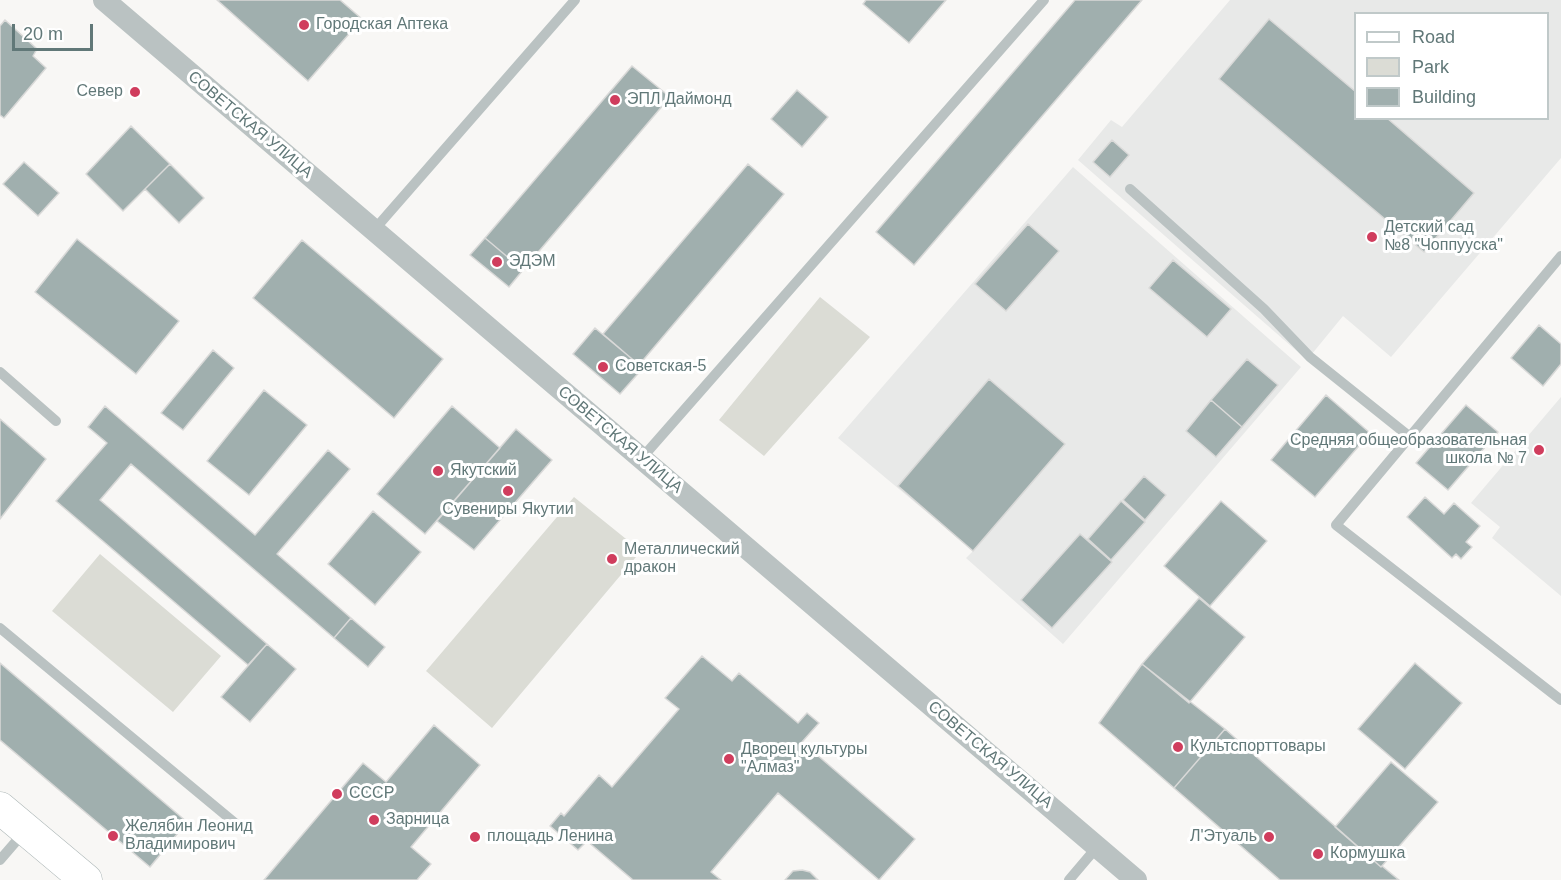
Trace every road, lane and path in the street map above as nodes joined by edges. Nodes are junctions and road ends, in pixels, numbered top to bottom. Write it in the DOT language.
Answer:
graph roads {
  1 [pos="104,0"];
  2 [pos="575,0"];
  3 [pos="1044,0"];
  4 [pos="1130,189"];
  5 [pos="374,230"];
  6 [pos="1561,256"];
  7 [pos="0,372"];
  8 [pos="56,421"];
  9 [pos="1410,437"];
  10 [pos="642,459"];
  11 [pos="0,628"];
  12 [pos="1561,700"];
  13 [pos="0,808"];
  14 [pos="235,823"];
  15 [pos="26,830"];
  16 [pos="1097,847"];
  17 [pos="0,860"];
  18 [pos="86,880"];
  19 [pos="1069,880"];
  20 [pos="1136,880"];
  1 -- 5 [label="street, СОВЕТСКАЯ УЛИЦА"];
  2 -- 5 [label="lane"];
  3 -- 10 [label="lane"];
  4 -- 9 [label="lane"];
  5 -- 10 [label="street, СОВЕТСКАЯ УЛИЦА"];
  6 -- 9 [label="lane"];
  7 -- 8 [label="lane"];
  9 -- 12 [label="lane"];
  10 -- 16 [label="street, СОВЕТСКАЯ УЛИЦА"];
  11 -- 14 [label="lane"];
  13 -- 15 [label="main road"];
  15 -- 17 [label="lane"];
  15 -- 18 [label="main road"];
  16 -- 19 [label="lane"];
  16 -- 20 [label="street, СОВЕТСКАЯ УЛИЦА"];
}
